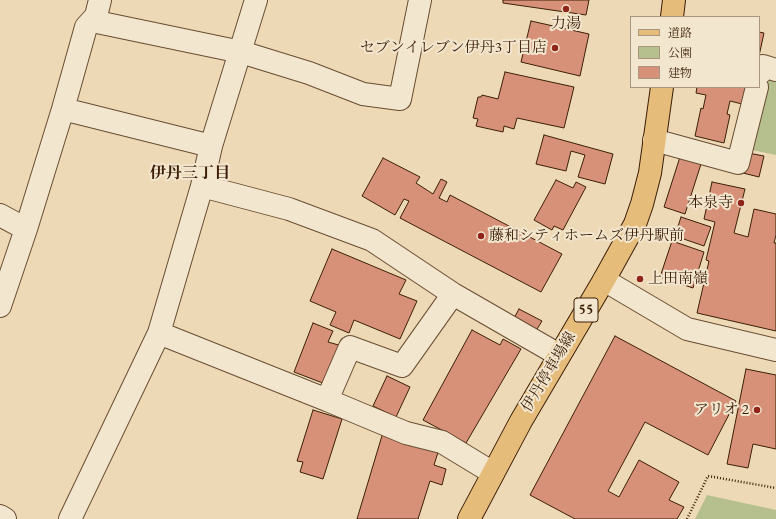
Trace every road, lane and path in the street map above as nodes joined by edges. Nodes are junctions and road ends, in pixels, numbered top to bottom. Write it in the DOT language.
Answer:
graph roads {
  1 [pos="100,0"];
  2 [pos="256,0"];
  3 [pos="420,0"];
  4 [pos="674,0"];
  5 [pos="672,16"];
  6 [pos="92,21"];
  7 [pos="241,52"];
  8 [pos="763,76"];
  9 [pos="760,86"];
  10 [pos="662,88"];
  11 [pos="760,88"];
  12 [pos="63,109"];
  13 [pos="654,140"];
  14 [pos="211,146"];
  15 [pos="202,186"];
  16 [pos="0,215"];
  17 [pos="26,229"];
  18 [pos="604,280"];
  19 [pos="453,294"];
  20 [pos="0,306"];
  21 [pos="159,333"];
  22 [pos="776,350"];
  23 [pos="559,355"];
  24 [pos="327,400"];
  25 [pos="493,473"];
  26 [pos="776,488"];
  27 [pos="0,516"];
  28 [pos="5,519"];
  29 [pos="70,519"];
  30 [pos="469,519"];
  31 [pos="687,519"];
  1 -- 6 [label="street"];
  2 -- 7 [label="street"];
  3 -- 7 [label="street"];
  4 -- 5 [label="main road"];
  6 -- 7 [label="street"];
  6 -- 12 [label="street"];
  7 -- 14 [label="street"];
  8 -- 9 [label="street"];
  10 -- 13 [label="main road, 伊丹停車場線 / 55"];
  11 -- 13 [label="street"];
  12 -- 14 [label="street"];
  12 -- 17 [label="street"];
  13 -- 18 [label="main road, 伊丹停車場線 / 55"];
  14 -- 15 [label="street"];
  15 -- 19 [label="street"];
  15 -- 21 [label="street"];
  16 -- 17 [label="street"];
  17 -- 20 [label="street"];
  18 -- 22 [label="street"];
  18 -- 23 [label="main road, 伊丹停車場線 / 55"];
  19 -- 23 [label="street"];
  19 -- 24 [label="street"];
  21 -- 24 [label="street"];
  21 -- 29 [label="street"];
  23 -- 25 [label="main road, 伊丹停車場線 / 55"];
  24 -- 25 [label="street"];
  25 -- 30 [label="main road, 伊丹停車場線 / 55"];
  26 -- 31 [label="path"];
  27 -- 28 [label="street"];
}
